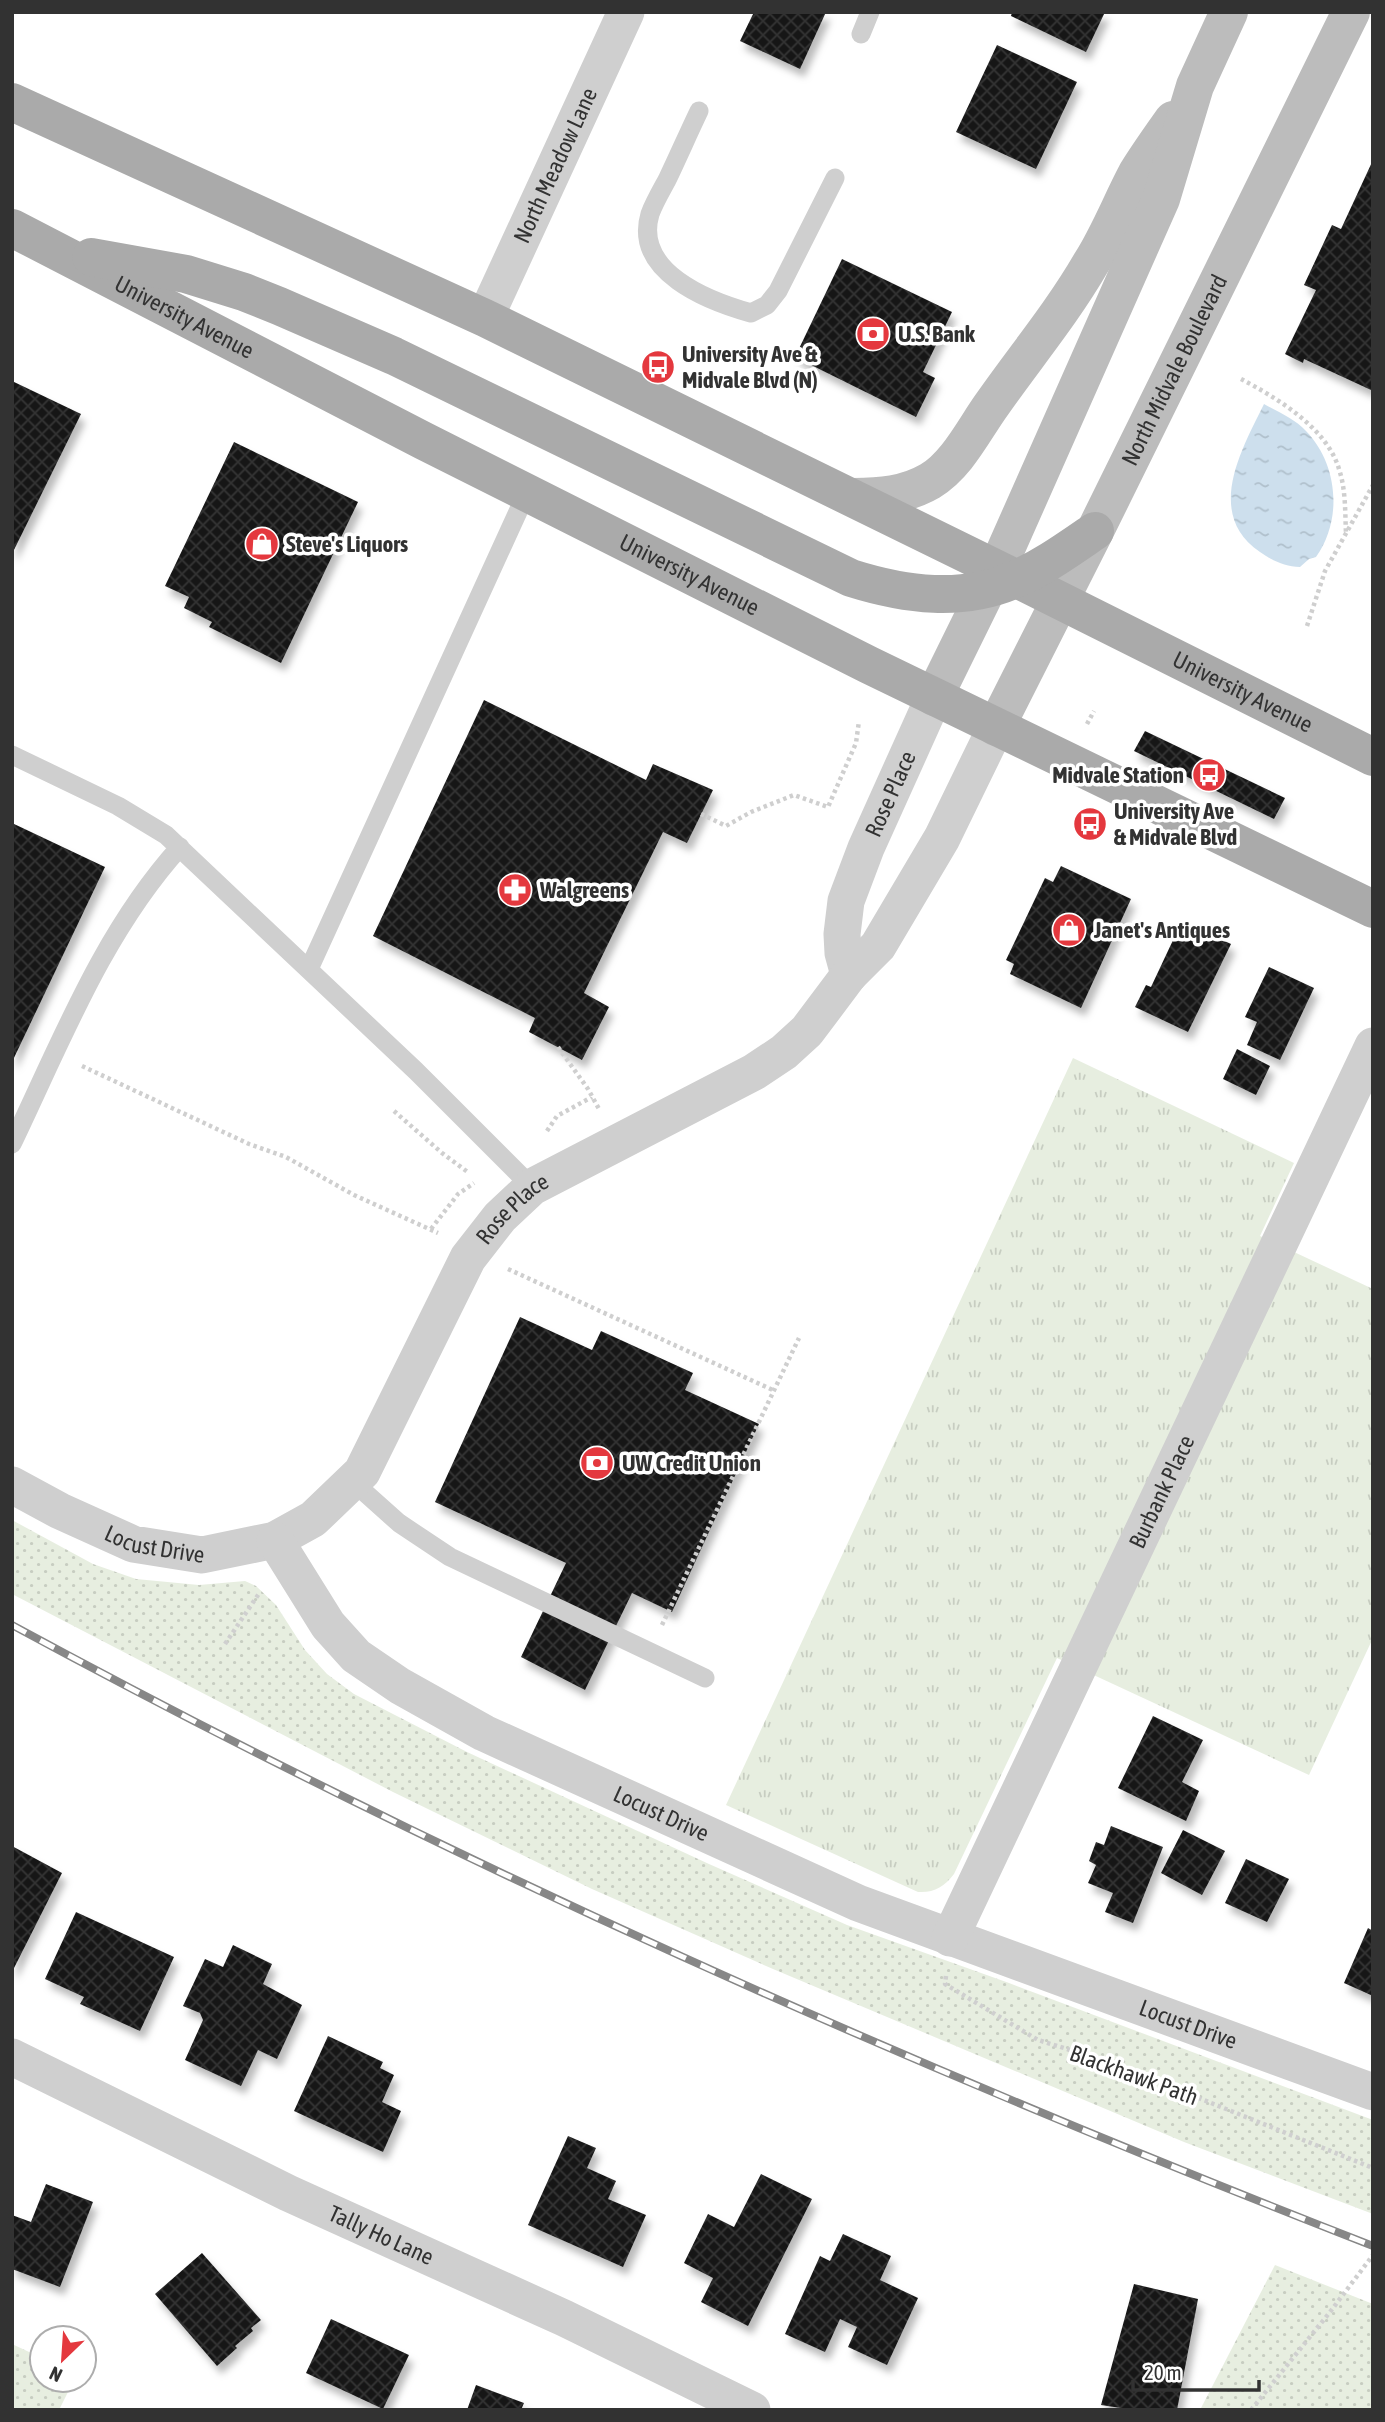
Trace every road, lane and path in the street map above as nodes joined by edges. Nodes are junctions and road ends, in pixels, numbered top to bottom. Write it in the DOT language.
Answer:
graph roads {
  1 [pos="626,12"];
  2 [pos="870,12"];
  3 [pos="1229,12"];
  4 [pos="1351,12"];
  5 [pos="861,34"];
  6 [pos="1195,86"];
  7 [pos="12,102"];
  8 [pos="699,111"];
  9 [pos="835,177"];
  10 [pos="12,228"];
  11 [pos="64,254"];
  12 [pos="485,318"];
  13 [pos="1241,379"];
  14 [pos="1373,485"];
  15 [pos="527,492"];
  16 [pos="853,497"];
  17 [pos="1095,531"];
  18 [pos="1346,534"];
  19 [pos="1000,579"];
  20 [pos="1061,601"];
  21 [pos="1307,626"];
  22 [pos="934,697"];
  23 [pos="1094,711"];
  24 [pos="859,721"];
  25 [pos="1087,724"];
  26 [pos="996,727"];
  27 [pos="12,755"];
  28 [pos="1373,757"];
  29 [pos="701,814"];
  30 [pos="180,847"];
  31 [pos="1373,909"];
  32 [pos="309,969"];
  33 [pos="849,975"];
  34 [pos="1373,1046"];
  35 [pos="55,1054"];
  36 [pos="394,1111"];
  37 [pos="12,1144"];
  38 [pos="479,1179"];
  39 [pos="532,1187"];
  40 [pos="473,1252"];
  41 [pos="799,1338"];
  42 [pos="775,1391"];
  43 [pos="352,1481"];
  44 [pos="12,1485"];
  45 [pos="275,1540"];
  46 [pos="263,1589"];
  47 [pos="225,1644"];
  48 [pos="649,1651"];
  49 [pos="705,1678"];
  50 [pos="950,1938"];
  51 [pos="12,2057"];
  52 [pos="1373,2092"];
  53 [pos="1373,2168"];
  54 [pos="1373,2255"];
  55 [pos="752,2410"];
  56 [pos="1251,2410"];
  1 -- 12 [label="street, North Meadow Lane"];
  2 -- 5 [label="lane"];
  3 -- 6 [label="main road"];
  4 -- 17 [label="main road, North Midvale Boulevard"];
  6 -- 16 [label="main road"];
  6 -- 19 [label="main road"];
  7 -- 12 [label="main road, University Avenue"];
  8 -- 9 [label="lane"];
  10 -- 11 [label="main road, University Avenue"];
  11 -- 15 [label="main road, University Avenue"];
  11 -- 19 [label="main road"];
  12 -- 16 [label="main road, University Avenue"];
  13 -- 18 [label="path"];
  14 -- 18 [label="path"];
  15 -- 22 [label="main road, University Avenue"];
  15 -- 32 [label="lane"];
  16 -- 19 [label="main road, University Avenue"];
  17 -- 19 [label="main road"];
  17 -- 20 [label="main road, North Midvale Boulevard"];
  18 -- 21 [label="path"];
  19 -- 20 [label="main road, University Avenue"];
  19 -- 22 [label="main road"];
  20 -- 26 [label="main road, North Midvale Boulevard"];
  20 -- 28 [label="main road, University Avenue"];
  22 -- 26 [label="main road, University Avenue"];
  22 -- 33 [label="street, Rose Place"];
  23 -- 25 [label="path"];
  24 -- 29 [label="path"];
  26 -- 31 [label="main road, University Avenue"];
  26 -- 33 [label="street, Rose Place"];
  27 -- 30 [label="lane"];
  30 -- 32 [label="lane"];
  30 -- 35 [label="lane"];
  32 -- 39 [label="lane"];
  33 -- 39 [label="street, Rose Place"];
  34 -- 50 [label="street, Burbank Place"];
  35 -- 37 [label="lane"];
  35 -- 40 [label="path"];
  36 -- 38 [label="path"];
  39 -- 40 [label="street, Rose Place"];
  40 -- 42 [label="path"];
  40 -- 43 [label="street, Rose Place"];
  41 -- 42 [label="path"];
  42 -- 48 [label="path"];
  43 -- 45 [label="street, Rose Place"];
  43 -- 48 [label="lane"];
  44 -- 45 [label="street, Locust Drive"];
  45 -- 50 [label="street, Locust Drive"];
  46 -- 47 [label="path"];
  48 -- 49 [label="lane"];
  50 -- 52 [label="street, Locust Drive"];
  50 -- 53 [label="path, Blackhawk Path"];
  51 -- 55 [label="street, Tally Ho Lane"];
  54 -- 56 [label="path"];
}
